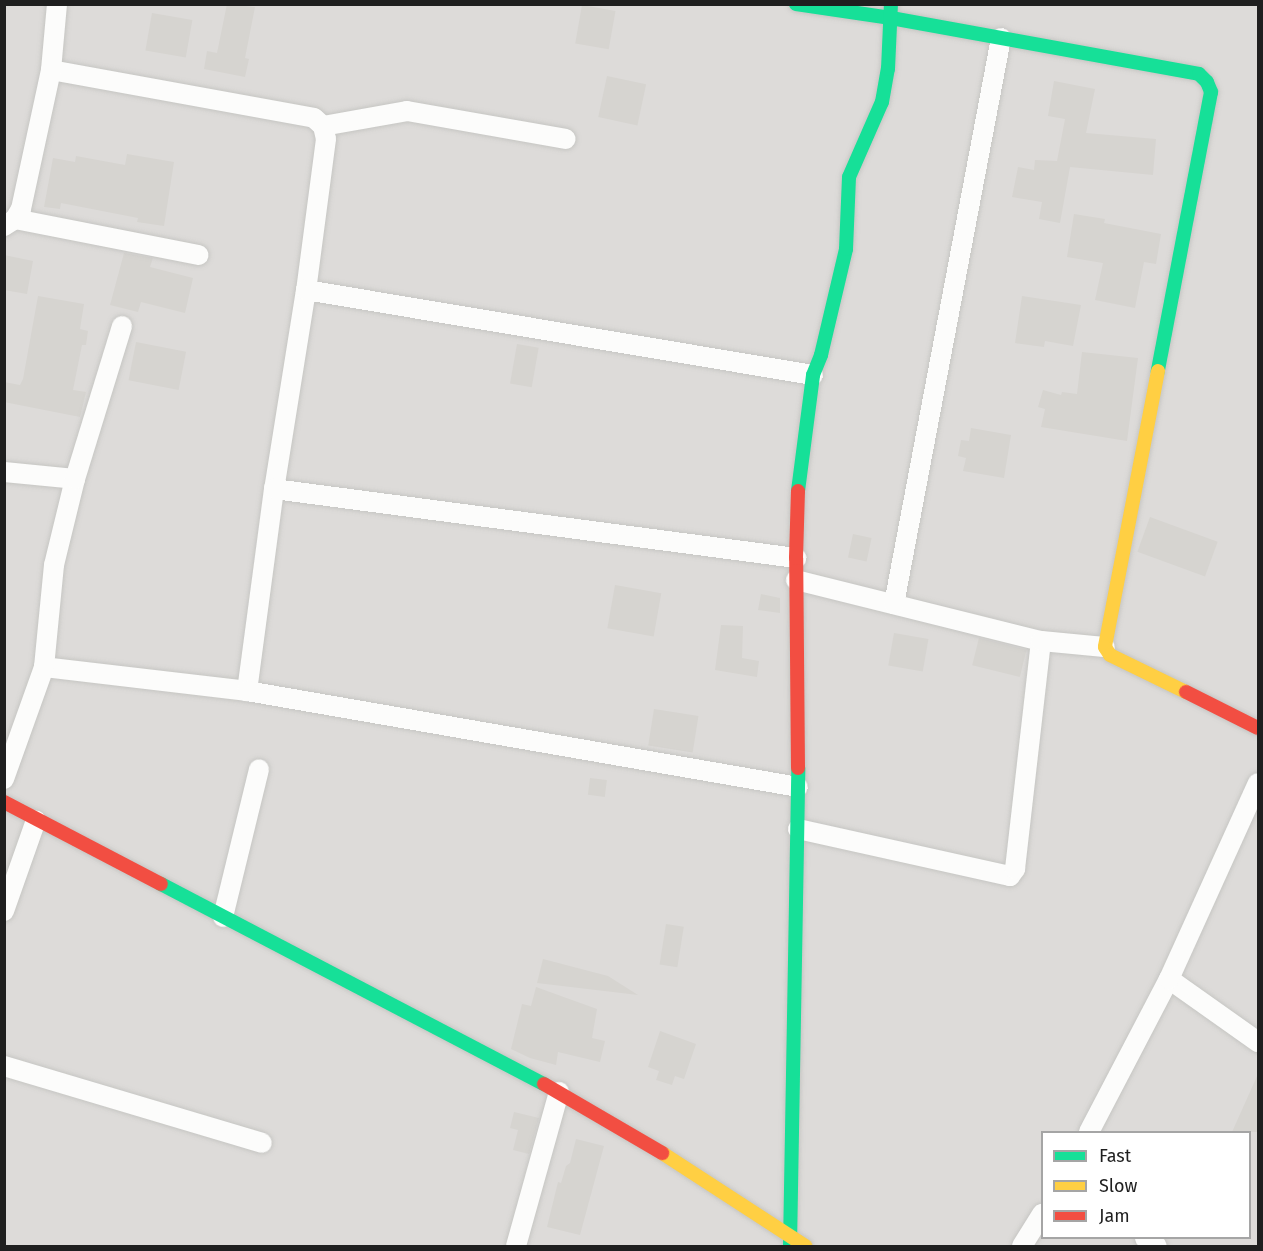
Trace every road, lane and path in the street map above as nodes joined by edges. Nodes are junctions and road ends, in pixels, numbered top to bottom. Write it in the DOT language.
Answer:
graph roads {
  1 [pos="57,4"];
  2 [pos="796,4"];
  3 [pos="891,11"];
  4 [pos="1001,38"];
  5 [pos="51,70"];
  6 [pos="323,126"];
  7 [pos="566,139"];
  8 [pos="10,223"];
  9 [pos="198,255"];
  10 [pos="306,290"];
  11 [pos="122,326"];
  12 [pos="813,375"];
  13 [pos="4,472"];
  14 [pos="75,479"];
  15 [pos="274,489"];
  16 [pos="796,558"];
  17 [pos="796,580"];
  18 [pos="894,604"];
  19 [pos="1041,641"];
  20 [pos="1105,648"];
  21 [pos="44,667"];
  22 [pos="247,691"];
  23 [pos="1258,728"];
  24 [pos="259,769"];
  25 [pos="4,779"];
  26 [pos="798,787"];
  27 [pos="1257,789"];
  28 [pos="4,802"];
  29 [pos="36,820"];
  30 [pos="798,829"];
  31 [pos="4,910"];
  32 [pos="223,917"];
  33 [pos="1169,979"];
  34 [pos="1258,1042"];
  35 [pos="4,1066"];
  36 [pos="559,1092"];
  37 [pos="1090,1131"];
  38 [pos="262,1143"];
  39 [pos="1041,1216"];
  40 [pos="791,1243"];
  41 [pos="516,1246"];
  42 [pos="806,1246"];
  43 [pos="1022,1246"];
  1 -- 5 [label="street"];
  2 -- 3 [label="street"];
  3 -- 4 [label="street"];
  3 -- 12 [label="street"];
  4 -- 18 [label="street"];
  4 -- 20 [label="street"];
  5 -- 6 [label="street"];
  5 -- 8 [label="street"];
  6 -- 7 [label="street"];
  6 -- 10 [label="street"];
  8 -- 9 [label="street"];
  10 -- 12 [label="street"];
  10 -- 15 [label="street"];
  11 -- 14 [label="street"];
  12 -- 16 [label="street"];
  13 -- 14 [label="street"];
  14 -- 21 [label="street"];
  15 -- 16 [label="street"];
  15 -- 22 [label="street"];
  16 -- 17 [label="street"];
  17 -- 18 [label="street"];
  17 -- 26 [label="street"];
  18 -- 19 [label="street"];
  19 -- 20 [label="street"];
  19 -- 30 [label="street"];
  20 -- 23 [label="street"];
  21 -- 22 [label="street"];
  21 -- 25 [label="street"];
  22 -- 26 [label="street"];
  24 -- 32 [label="street"];
  26 -- 30 [label="street"];
  27 -- 33 [label="street"];
  28 -- 29 [label="street"];
  29 -- 31 [label="street"];
  29 -- 32 [label="street"];
  30 -- 40 [label="street"];
  32 -- 36 [label="street"];
  33 -- 34 [label="street"];
  33 -- 37 [label="street"];
  35 -- 38 [label="street"];
  36 -- 40 [label="street"];
  36 -- 41 [label="street"];
  39 -- 43 [label="street"];
  40 -- 42 [label="street"];
}
